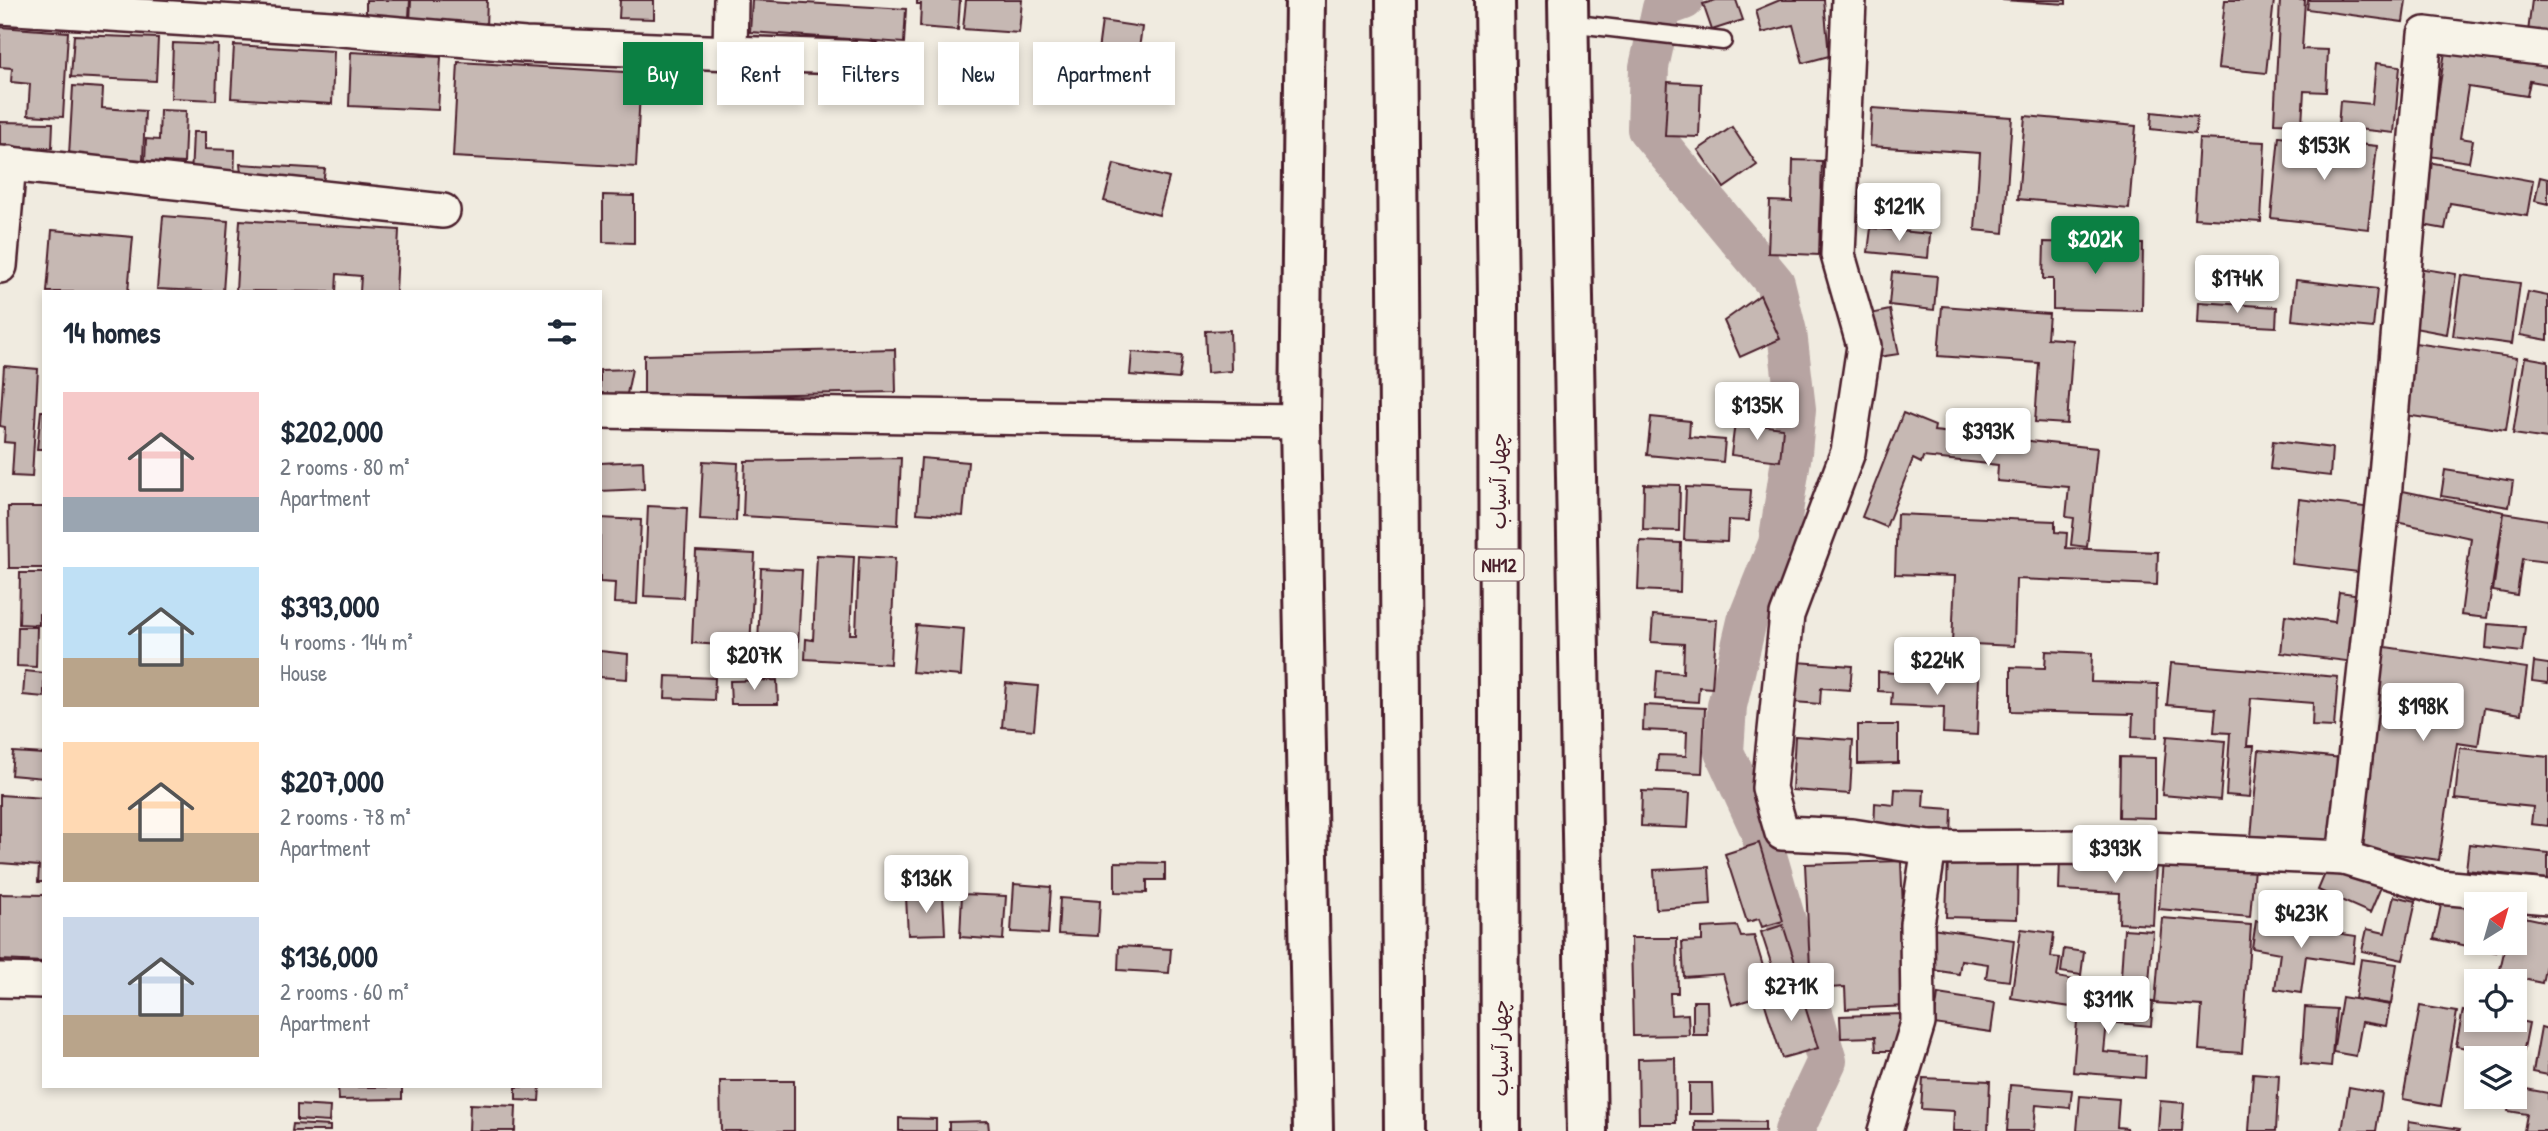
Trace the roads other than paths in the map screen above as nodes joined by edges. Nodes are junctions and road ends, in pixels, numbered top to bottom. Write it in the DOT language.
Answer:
graph roads {
  1 [pos="732,0"];
  2 [pos="1305,0"];
  3 [pos="1396,0"];
  4 [pos="1494,0"];
  5 [pos="1849,0"];
  6 [pos="0,7"];
  7 [pos="1568,11"];
  8 [pos="332,14"];
  9 [pos="1723,41"];
  10 [pos="730,42"];
  11 [pos="2548,49"];
  12 [pos="717,52"];
  13 [pos="4,163"];
  14 [pos="443,211"];
  15 [pos="0,266"];
  16 [pos="602,411"];
  17 [pos="1300,422"];
  18 [pos="1929,848"];
  19 [pos="2344,858"];
  20 [pos="2548,897"];
  21 [pos="0,979"];
  22 [pos="42,981"];
  23 [pos="1313,1131"];
  24 [pos="1404,1131"];
  25 [pos="1500,1131"];
  26 [pos="1587,1131"];
  27 [pos="1885,1131"];
  1 -- 10 [label="street"];
  2 -- 17 [label="main road"];
  3 -- 24 [label="main road"];
  4 -- 25 [label="main road, چهار آسیاب / NH12"];
  5 -- 18 [label="street"];
  6 -- 8 [label="street"];
  7 -- 9 [label="lane"];
  7 -- 26 [label="main road"];
  8 -- 12 [label="street"];
  11 -- 19 [label="street"];
  13 -- 14 [label="street"];
  13 -- 15 [label="street"];
  16 -- 17 [label="street"];
  17 -- 23 [label="main road"];
  18 -- 19 [label="street"];
  18 -- 27 [label="street"];
  19 -- 20 [label="street"];
  21 -- 22 [label="street"];
}
